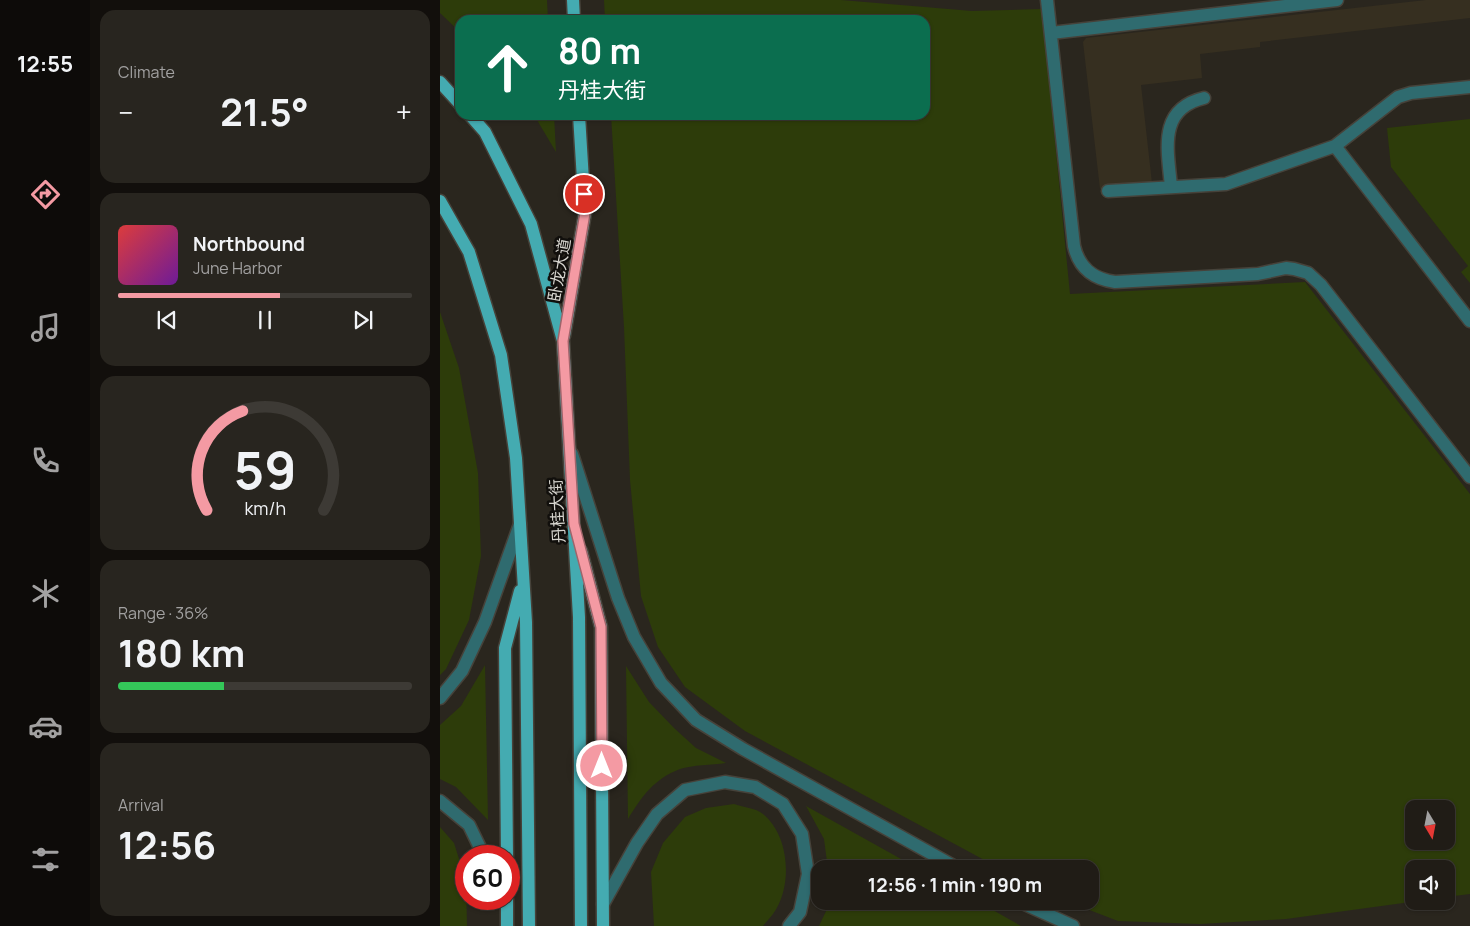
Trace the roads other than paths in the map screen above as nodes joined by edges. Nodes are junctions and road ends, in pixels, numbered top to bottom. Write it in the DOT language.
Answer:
graph roads {
  1 [pos="573,0"];
  2 [pos="1047,0"];
  3 [pos="1338,0"];
  4 [pos="574,15"];
  5 [pos="1050,32"];
  6 [pos="440,82"];
  7 [pos="1470,87"];
  8 [pos="455,98"];
  9 [pos="1204,98"];
  10 [pos="474,120"];
  11 [pos="580,120"];
  12 [pos="1335,146"];
  13 [pos="1171,187"];
  14 [pos="1108,191"];
  15 [pos="440,201"];
  16 [pos="1470,321"];
  17 [pos="563,341"];
  18 [pos="570,448"];
  19 [pos="1470,477"];
  20 [pos="520,524"];
  21 [pos="574,524"];
  22 [pos="524,579"];
  23 [pos="440,698"];
  24 [pos="440,801"];
  25 [pos="479,845"];
  26 [pos="507,845"];
  27 [pos="943,860"];
  28 [pos="603,904"];
  29 [pos="1038,910"];
  30 [pos="528,926"];
  31 [pos="581,926"];
  32 [pos="603,926"];
  33 [pos="789,926"];
  34 [pos="1073,926"];
  1 -- 4 [label="main road"];
  2 -- 5 [label="street"];
  3 -- 5 [label="street"];
  5 -- 19 [label="street"];
  6 -- 8 [label="main road"];
  7 -- 12 [label="street"];
  9 -- 13 [label="street"];
  10 -- 17 [label="main road, 丹桂大街"];
  11 -- 17 [label="main road, 卧龙大道"];
  12 -- 13 [label="street"];
  12 -- 16 [label="street"];
  13 -- 14 [label="street"];
  15 -- 20 [label="main road"];
  17 -- 18 [label="main road, 丹桂大街"];
  18 -- 21 [label="main road, 丹桂大街"];
  18 -- 27 [label="street"];
  20 -- 22 [label="main road"];
  20 -- 23 [label="street"];
  21 -- 28 [label="main road"];
  21 -- 31 [label="main road, 丹桂大街"];
  22 -- 26 [label="main road"];
  22 -- 30 [label="main road"];
  24 -- 25 [label="street"];
  28 -- 32 [label="main road"];
  28 -- 33 [label="street"];
  29 -- 34 [label="street"];
}
